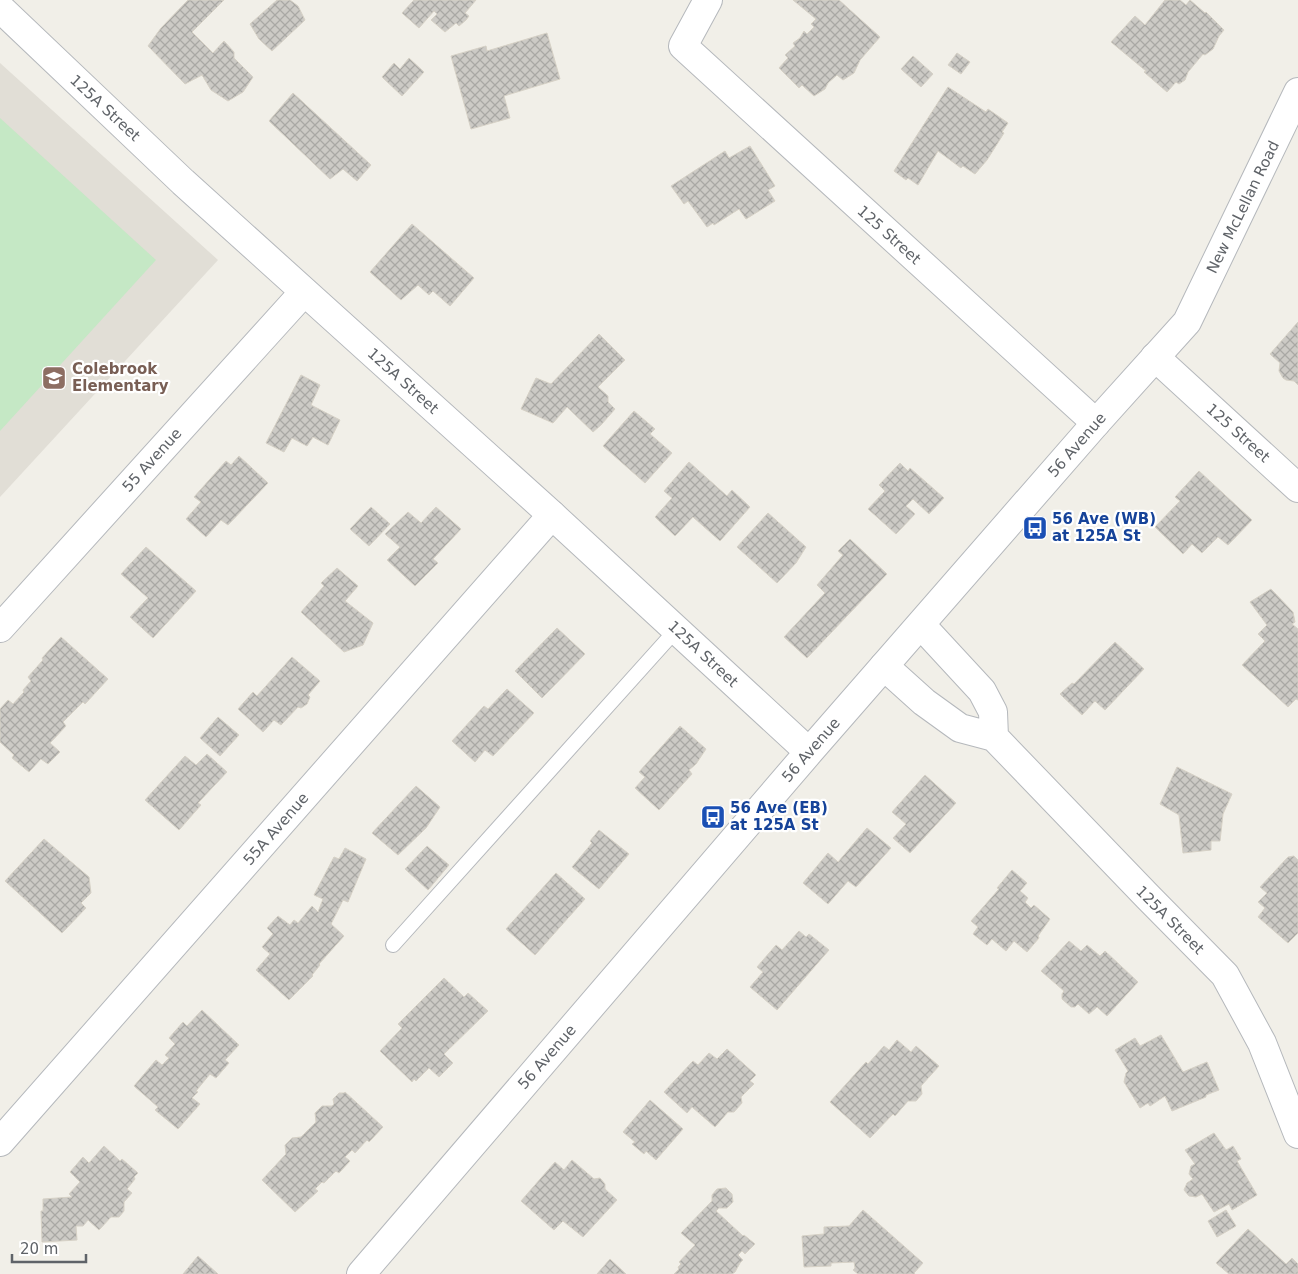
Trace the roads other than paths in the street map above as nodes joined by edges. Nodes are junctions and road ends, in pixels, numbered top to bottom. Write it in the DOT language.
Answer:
graph roads {
  1 [pos="708,0"];
  2 [pos="0,8"];
  3 [pos="1298,92"];
  4 [pos="304,292"];
  5 [pos="1187,322"];
  6 [pos="1155,357"];
  7 [pos="1096,423"];
  8 [pos="1298,488"];
  9 [pos="552,516"];
  10 [pos="921,625"];
  11 [pos="0,628"];
  12 [pos="676,630"];
  13 [pos="884,666"];
  14 [pos="994,737"];
  15 [pos="809,752"];
  16 [pos="393,945"];
  17 [pos="1298,1134"];
  18 [pos="0,1142"];
  19 [pos="361,1274"];
  1 -- 7 [label="street, 125 Street"];
  2 -- 4 [label="street, 125A Street"];
  3 -- 5 [label="street, New McLellan Road"];
  4 -- 9 [label="street, 125A Street"];
  4 -- 11 [label="street, 55 Avenue"];
  5 -- 6 [label="street, 56 Avenue"];
  6 -- 7 [label="street, 56 Avenue"];
  6 -- 8 [label="street, 125 Street"];
  7 -- 10 [label="street, 56 Avenue"];
  9 -- 12 [label="street, 125A Street"];
  9 -- 18 [label="street, 55A Avenue"];
  10 -- 13 [label="street, 56 Avenue"];
  10 -- 14 [label="street"];
  12 -- 15 [label="street, 125A Street"];
  12 -- 16 [label="lane"];
  13 -- 14 [label="street"];
  13 -- 15 [label="street, 56 Avenue"];
  14 -- 17 [label="street, 125A Street"];
  15 -- 19 [label="street, 56 Avenue"];
}
